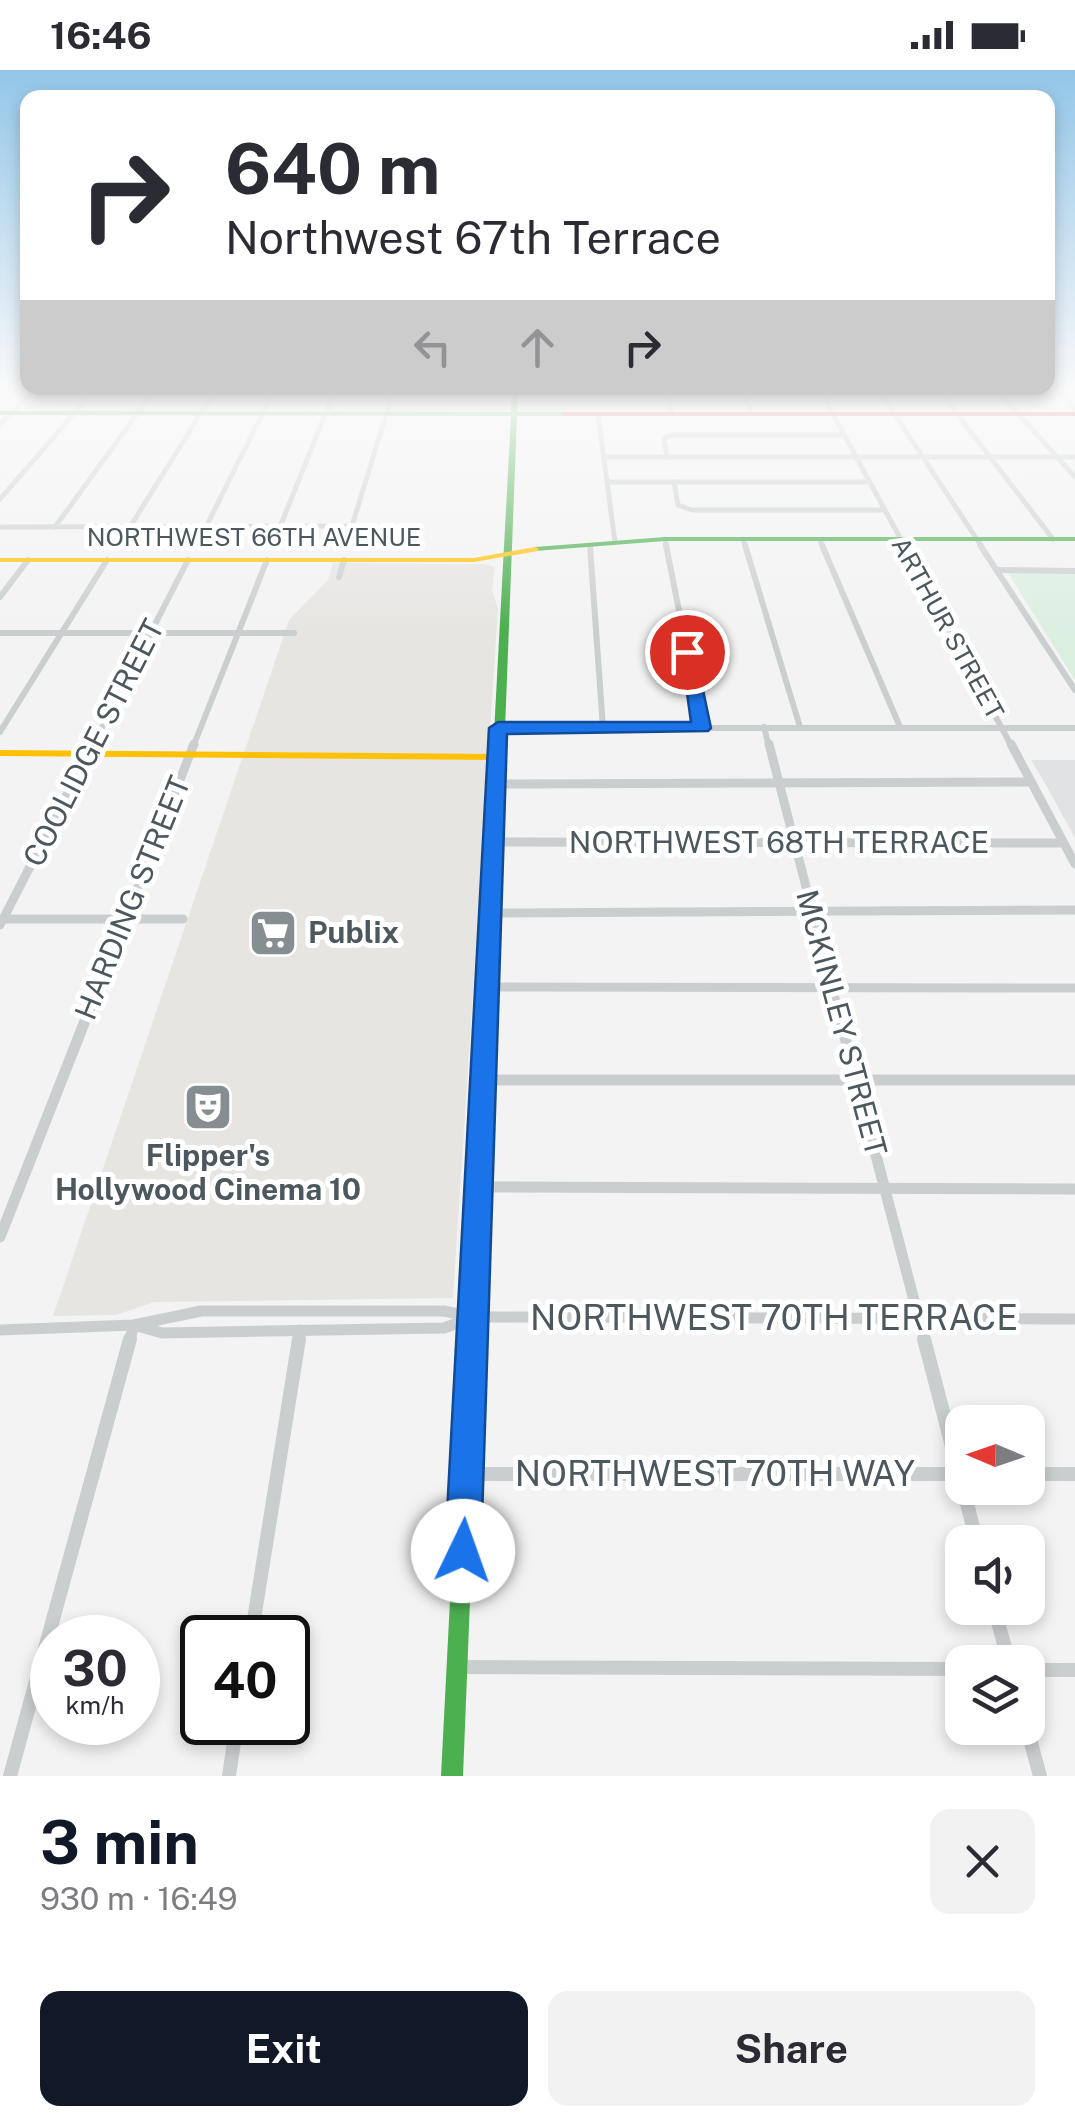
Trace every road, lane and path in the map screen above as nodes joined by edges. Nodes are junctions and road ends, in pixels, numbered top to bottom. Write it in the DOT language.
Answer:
graph roads {
  1 [pos="24,472"];
  2 [pos="94,472"];
  3 [pos="164,472"];
  4 [pos="233,472"];
  5 [pos="302,472"];
  6 [pos="371,472"];
  7 [pos="511,472"];
  8 [pos="606,472"];
  9 [pos="862,472"];
  10 [pos="932,472"];
  11 [pos="1001,472"];
  12 [pos="607,482"];
  13 [pos="674,482"];
  14 [pos="867,482"];
  15 [pos="0,499"];
  16 [pos="684,508"];
  17 [pos="882,510"];
  18 [pos="0,526"];
  19 [pos="55,526"];
  20 [pos="130,526"];
  21 [pos="206,526"];
  22 [pos="280,526"];
  23 [pos="743,539"];
  24 [pos="1054,539"];
  25 [pos="1075,539"];
  26 [pos="665,540"];
  27 [pos="820,540"];
  28 [pos="898,540"];
  29 [pos="977,540"];
  30 [pos="615,542"];
  31 [pos="590,546"];
  32 [pos="508,550"];
  33 [pos="0,560"];
  34 [pos="28,560"];
  35 [pos="108,560"];
  36 [pos="188,560"];
  37 [pos="268,560"];
  38 [pos="344,560"];
  39 [pos="474,560"];
  40 [pos="999,570"];
  41 [pos="1075,571"];
  42 [pos="508,572"];
  43 [pos="339,577"];
  44 [pos="0,596"];
  45 [pos="0,633"];
  46 [pos="62,633"];
  47 [pos="150,633"];
  48 [pos="238,633"];
  49 [pos="294,633"];
  50 [pos="1075,690"];
  51 [pos="764,727"];
  52 [pos="800,727"];
  53 [pos="900,727"];
  54 [pos="1002,727"];
  55 [pos="498,728"];
  56 [pos="603,728"];
  57 [pos="702,728"];
  58 [pos="1075,728"];
  59 [pos="0,732"];
  60 [pos="0,753"];
  61 [pos="88,753"];
  62 [pos="191,753"];
  63 [pos="497,753"];
  64 [pos="778,782"];
  65 [pos="1031,782"];
  66 [pos="496,784"];
  67 [pos="793,841"];
  68 [pos="494,842"];
  69 [pos="1063,844"];
  70 [pos="1075,864"];
  71 [pos="811,910"];
  72 [pos="1075,910"];
  73 [pos="491,913"];
  74 [pos="183,918"];
  75 [pos="124,919"];
  76 [pos="1,921"];
  77 [pos="488,988"];
  78 [pos="833,988"];
  79 [pos="1075,988"];
  80 [pos="485,1080"];
  81 [pos="856,1080"];
  82 [pos="1075,1080"];
  83 [pos="480,1187"];
  84 [pos="884,1188"];
  85 [pos="1075,1189"];
  86 [pos="0,1237"];
  87 [pos="474,1318"];
  88 [pos="919,1318"];
  89 [pos="1075,1319"];
  90 [pos="134,1325"];
  91 [pos="0,1330"];
  92 [pos="300,1330"];
  93 [pos="945,1417"];
  94 [pos="466,1474"];
  95 [pos="945,1474"];
  96 [pos="1045,1474"];
  97 [pos="1075,1474"];
  98 [pos="255,1615"];
  99 [pos="457,1668"];
  100 [pos="945,1670"];
  101 [pos="1045,1670"];
  102 [pos="1075,1670"];
  103 [pos="234,1745"];
  104 [pos="1031,1745"];
  105 [pos="10,1776"];
  106 [pos="229,1776"];
  107 [pos="452,1776"];
  108 [pos="1040,1776"];
  1 -- 15 [label="street"];
  2 -- 19 [label="street"];
  3 -- 20 [label="street"];
  4 -- 21 [label="street"];
  5 -- 22 [label="street"];
  6 -- 22 [label="street"];
  7 -- 32 [label="street"];
  8 -- 12 [label="street"];
  9 -- 14 [label="street, ARTHUR STREET"];
  10 -- 29 [label="street"];
  11 -- 24 [label="street"];
  12 -- 13 [label="street"];
  12 -- 30 [label="street"];
  13 -- 14 [label="street"];
  13 -- 16 [label="street"];
  14 -- 17 [label="street, ARTHUR STREET"];
  16 -- 17 [label="street"];
  17 -- 28 [label="street, ARTHUR STREET"];
  18 -- 19 [label="street"];
  19 -- 20 [label="street"];
  20 -- 21 [label="street"];
  21 -- 22 [label="street"];
  23 -- 26 [label="street, NORTHWEST 66TH AVENUE"];
  23 -- 27 [label="street, NORTHWEST 66TH AVENUE"];
  23 -- 52 [label="street"];
  24 -- 25 [label="street, NORTHWEST 66TH AVENUE"];
  24 -- 29 [label="street, NORTHWEST 66TH AVENUE"];
  26 -- 30 [label="street, NORTHWEST 66TH AVENUE"];
  26 -- 57 [label="street"];
  27 -- 28 [label="street, NORTHWEST 66TH AVENUE"];
  27 -- 53 [label="street"];
  28 -- 29 [label="street, NORTHWEST 66TH AVENUE"];
  28 -- 54 [label="street, ARTHUR STREET"];
  29 -- 40 [label="street"];
  30 -- 31 [label="street, NORTHWEST 66TH AVENUE"];
  31 -- 32 [label="street, NORTHWEST 66TH AVENUE"];
  31 -- 56 [label="street"];
  32 -- 39 [label="street, NORTHWEST 66TH AVENUE"];
  32 -- 42 [label="street"];
  33 -- 34 [label="street, NORTHWEST 66TH AVENUE"];
  34 -- 35 [label="street, NORTHWEST 66TH AVENUE"];
  34 -- 44 [label="street"];
  35 -- 36 [label="street, NORTHWEST 66TH AVENUE"];
  35 -- 46 [label="street"];
  36 -- 37 [label="street, NORTHWEST 66TH AVENUE"];
  36 -- 47 [label="street, COOLIDGE STREET"];
  37 -- 38 [label="street, NORTHWEST 66TH AVENUE"];
  37 -- 48 [label="street, HARDING STREET"];
  38 -- 39 [label="street, NORTHWEST 66TH AVENUE"];
  38 -- 43 [label="street"];
  39 -- 42 [label="street"];
  40 -- 41 [label="street"];
  40 -- 50 [label="street"];
  42 -- 55 [label="street"];
  45 -- 46 [label="street"];
  46 -- 47 [label="street"];
  46 -- 59 [label="street"];
  47 -- 48 [label="street"];
  47 -- 61 [label="street, COOLIDGE STREET"];
  48 -- 49 [label="street"];
  48 -- 62 [label="street, HARDING STREET"];
  51 -- 52 [label="street"];
  51 -- 57 [label="street"];
  51 -- 64 [label="street, MCKINLEY STREET"];
  52 -- 53 [label="street"];
  53 -- 54 [label="street"];
  54 -- 58 [label="street"];
  54 -- 65 [label="street, ARTHUR STREET"];
  55 -- 56 [label="street"];
  55 -- 63 [label="street"];
  56 -- 57 [label="street"];
  60 -- 61 [label="street"];
  61 -- 62 [label="street"];
  61 -- 76 [label="street, COOLIDGE STREET"];
  62 -- 63 [label="street"];
  62 -- 75 [label="street, HARDING STREET"];
  63 -- 66 [label="street"];
  64 -- 65 [label="street"];
  64 -- 66 [label="street"];
  64 -- 67 [label="street, MCKINLEY STREET"];
  65 -- 69 [label="street, ARTHUR STREET"];
  66 -- 68 [label="street"];
  67 -- 68 [label="street, NORTHWEST 68TH TERRACE"];
  67 -- 69 [label="street, NORTHWEST 68TH TERRACE"];
  67 -- 71 [label="street, MCKINLEY STREET"];
  68 -- 73 [label="street"];
  69 -- 70 [label="street, ARTHUR STREET"];
  71 -- 72 [label="street"];
  71 -- 73 [label="street"];
  71 -- 78 [label="street, MCKINLEY STREET"];
  73 -- 77 [label="street"];
  74 -- 75 [label="street"];
  75 -- 76 [label="street"];
  75 -- 86 [label="street, HARDING STREET"];
  77 -- 78 [label="street"];
  77 -- 80 [label="street"];
  78 -- 79 [label="street"];
  78 -- 81 [label="street, MCKINLEY STREET"];
  80 -- 81 [label="street"];
  80 -- 83 [label="street"];
  81 -- 82 [label="street"];
  81 -- 84 [label="street, MCKINLEY STREET"];
  83 -- 84 [label="street"];
  83 -- 87 [label="street"];
  84 -- 85 [label="street"];
  84 -- 88 [label="street, MCKINLEY STREET"];
  87 -- 88 [label="street, NORTHWEST 70TH TERRACE"];
  87 -- 90 [label="street"];
  87 -- 92 [label="street"];
  87 -- 94 [label="street"];
  88 -- 89 [label="street, NORTHWEST 70TH TERRACE"];
  88 -- 93 [label="street, MCKINLEY STREET"];
  90 -- 91 [label="street"];
  90 -- 92 [label="street"];
  90 -- 105 [label="street"];
  92 -- 98 [label="street"];
  94 -- 95 [label="street, NORTHWEST 70TH WAY"];
  94 -- 99 [label="street"];
  96 -- 97 [label="street"];
  99 -- 100 [label="street"];
  99 -- 107 [label="street"];
  101 -- 102 [label="street"];
  103 -- 106 [label="street"];
  104 -- 108 [label="street"];
}
